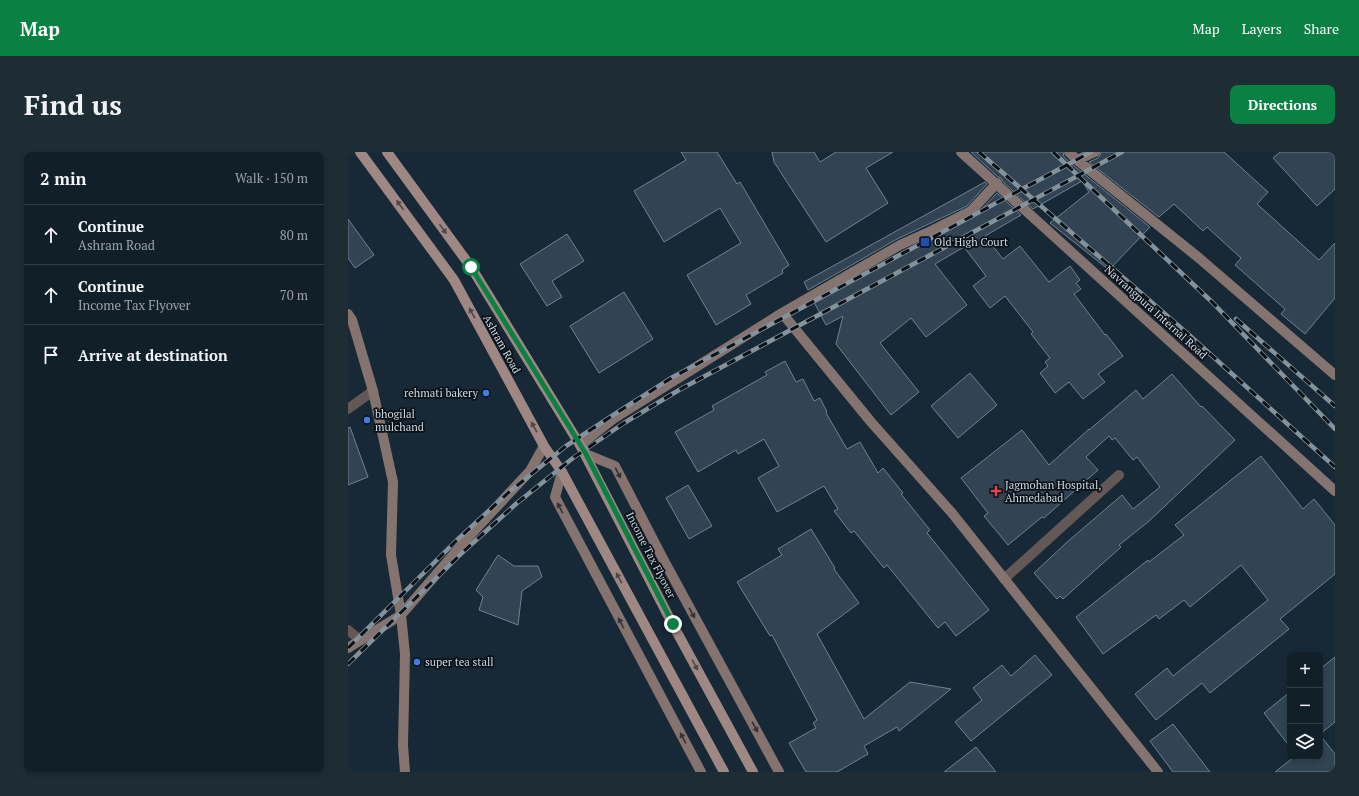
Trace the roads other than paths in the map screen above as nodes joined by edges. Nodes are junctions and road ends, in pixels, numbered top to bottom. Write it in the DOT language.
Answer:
graph roads {
  1 [pos="360,152"];
  2 [pos="388,152"];
  3 [pos="961,152"];
  4 [pos="1069,152"];
  5 [pos="1095,152"];
  6 [pos="1077,160"];
  7 [pos="997,183"];
  8 [pos="782,313"];
  9 [pos="348,314"];
  10 [pos="1335,375"];
  11 [pos="373,391"];
  12 [pos="348,409"];
  13 [pos="544,446"];
  14 [pos="583,450"];
  15 [pos="562,472"];
  16 [pos="1118,475"];
  17 [pos="1335,491"];
  18 [pos="1004,579"];
  19 [pos="401,615"];
  20 [pos="348,630"];
  21 [pos="360,640"];
  22 [pos="348,648"];
  23 [pos="405,772"];
  24 [pos="701,772"];
  25 [pos="724,772"];
  26 [pos="753,772"];
  27 [pos="779,772"];
  28 [pos="1158,772"];
  13 -- 1 [label="main road, Ashram Road, one-way"];
  2 -- 14 [label="main road, Ashram Road, one-way"];
  3 -- 7 [label="main road, Navrangpura Internal Road"];
  4 -- 6 [label="main road"];
  5 -- 6 [label="main road"];
  6 -- 10 [label="main road"];
  7 -- 8 [label="main road"];
  7 -- 17 [label="main road, Navrangpura Internal Road"];
  8 -- 14 [label="main road"];
  8 -- 18 [label="main road"];
  9 -- 11 [label="main road"];
  11 -- 12 [label="street"];
  11 -- 19 [label="main road"];
  13 -- 15 [label="main road, Ashram Road"];
  13 -- 19 [label="main road"];
  14 -- 26 [label="main road, Income Tax Flyover, one-way"];
  14 -- 27 [label="main road, one-way"];
  24 -- 15 [label="main road, one-way"];
  25 -- 15 [label="main road, one-way"];
  16 -- 18 [label="street"];
  18 -- 28 [label="main road"];
  19 -- 21 [label="main road"];
  19 -- 23 [label="main road"];
  20 -- 21 [label="street"];
  21 -- 22 [label="main road"];
}
